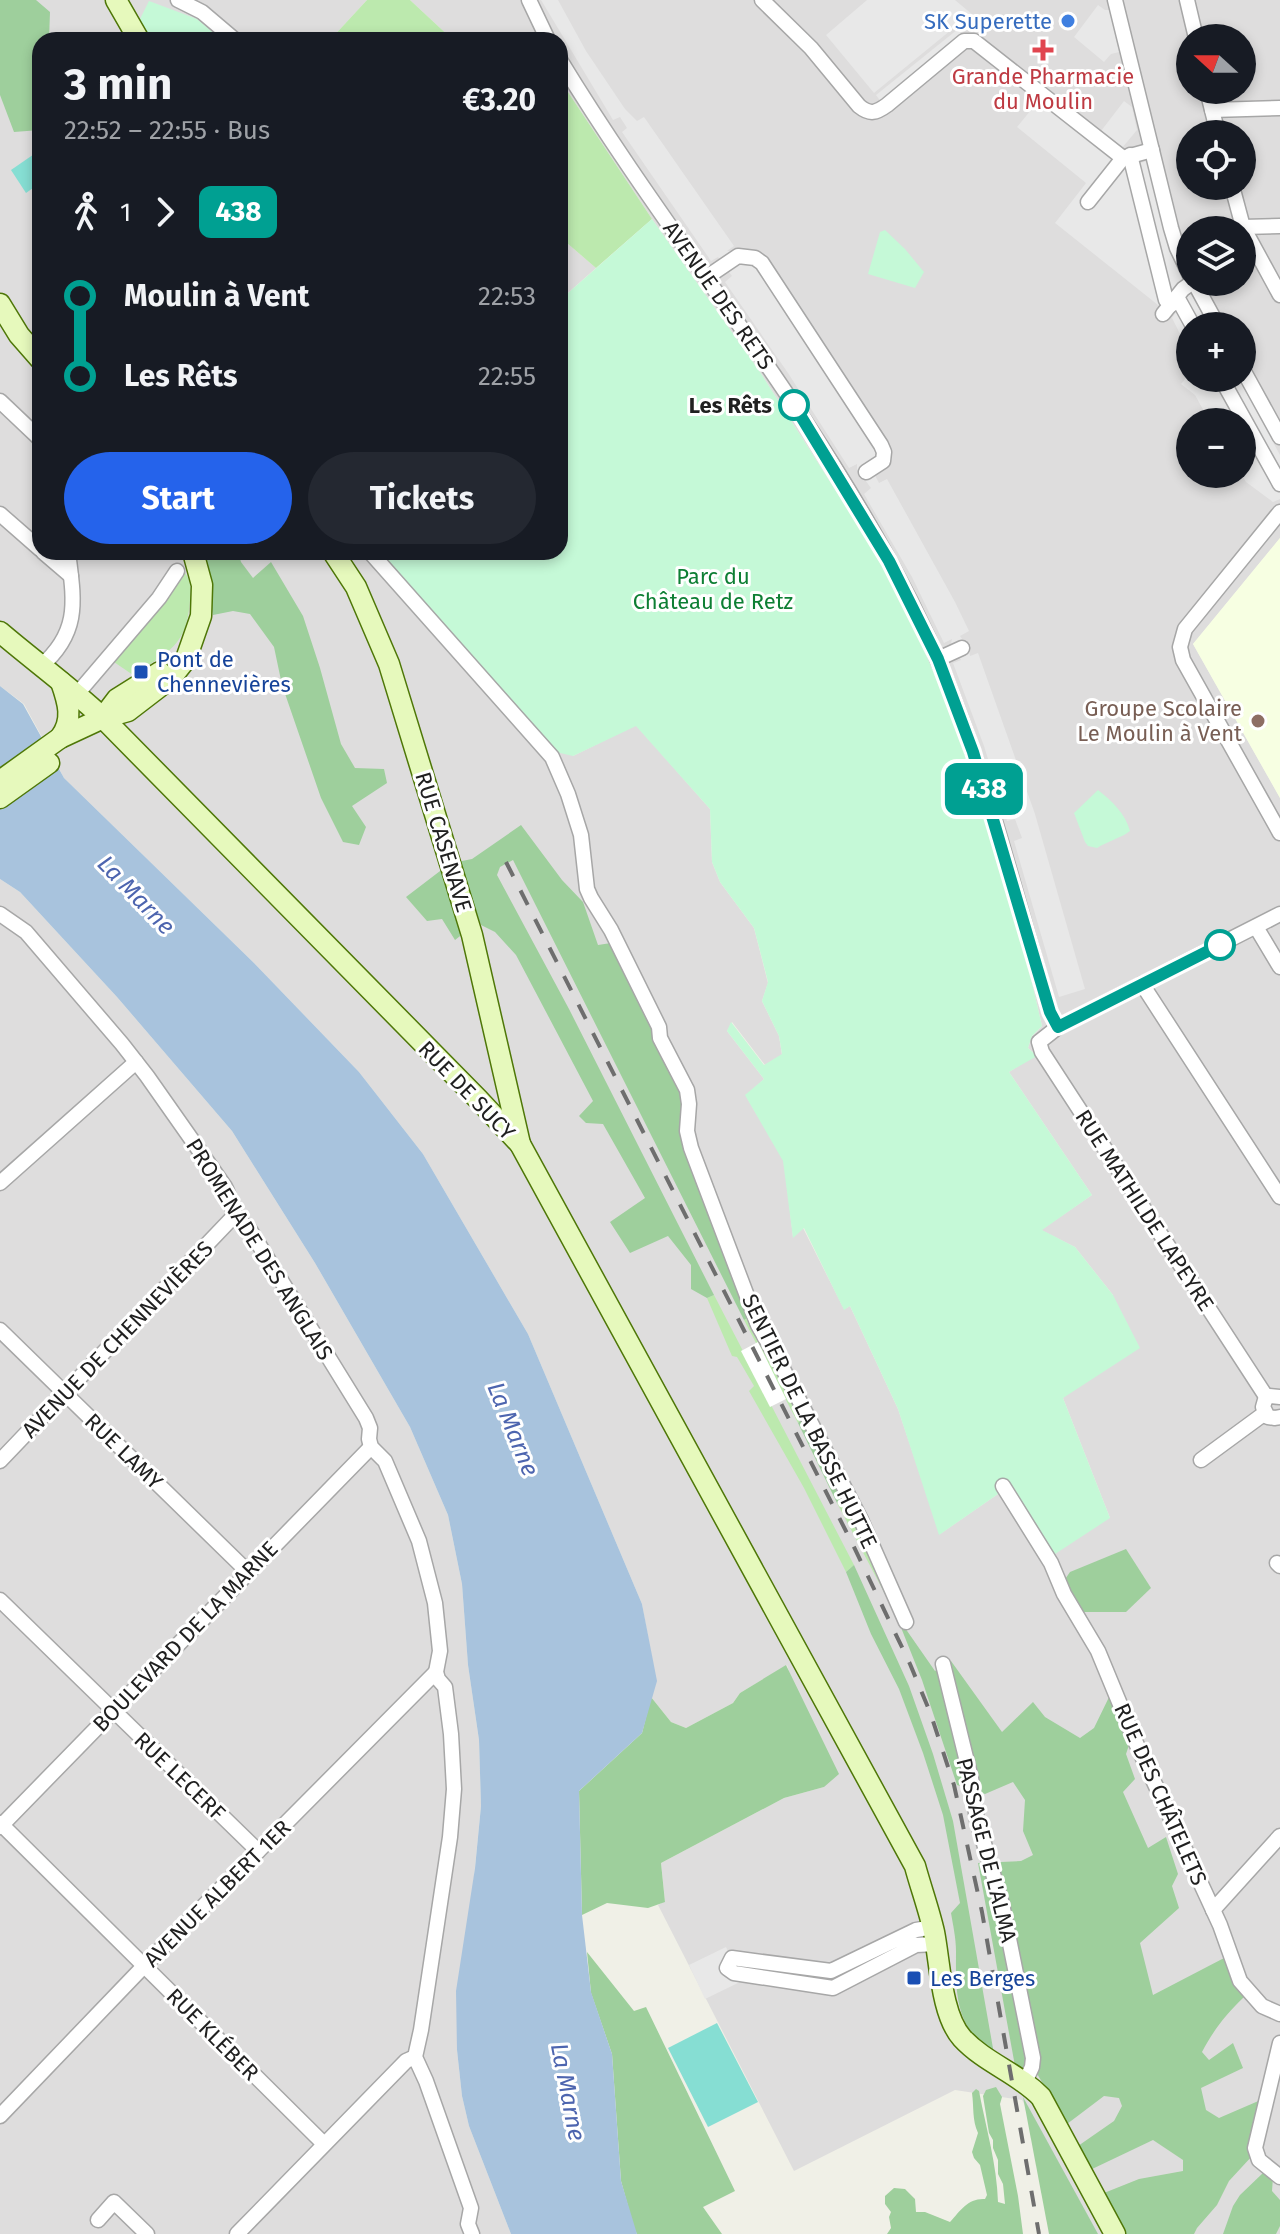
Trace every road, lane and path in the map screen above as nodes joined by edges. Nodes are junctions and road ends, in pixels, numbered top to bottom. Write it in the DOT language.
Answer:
graph roads {
  1 [pos="116,0"];
  2 [pos="178,0"];
  3 [pos="529,0"];
  4 [pos="762,0"];
  5 [pos="1115,0"];
  6 [pos="1187,0"];
  7 [pos="1193,24"];
  8 [pos="134,32"];
  9 [pos="226,32"];
  10 [pos="544,32"];
  11 [pos="568,72"];
  12 [pos="1210,104"];
  13 [pos="1280,108"];
  14 [pos="1212,110"];
  15 [pos="1214,120"];
  16 [pos="1152,150"];
  17 [pos="1126,156"];
  18 [pos="1088,202"];
  19 [pos="1280,226"];
  20 [pos="1256,227"];
  21 [pos="1176,244"];
  22 [pos="1256,251"];
  23 [pos="707,277"];
  24 [pos="1280,295"];
  25 [pos="1177,296"];
  26 [pos="0,304"];
  27 [pos="1170,305"];
  28 [pos="1178,312"];
  29 [pos="32,350"];
  30 [pos="1229,392"];
  31 [pos="1255,392"];
  32 [pos="0,401"];
  33 [pos="32,431"];
  34 [pos="1280,437"];
  35 [pos="866,472"];
  36 [pos="1280,484"];
  37 [pos="1280,512"];
  38 [pos="0,514"];
  39 [pos="32,541"];
  40 [pos="53,560"];
  41 [pos="69,560"];
  42 [pos="195,560"];
  43 [pos="338,560"];
  44 [pos="377,560"];
  45 [pos="177,571"];
  46 [pos="71,576"];
  47 [pos="0,632"];
  48 [pos="962,648"];
  49 [pos="938,659"];
  50 [pos="40,667"];
  51 [pos="69,688"];
  52 [pos="103,718"];
  53 [pos="65,743"];
  54 [pos="0,781"];
  55 [pos="0,798"];
  56 [pos="1280,833"];
  57 [pos="0,914"];
  58 [pos="1280,914"];
  59 [pos="1256,927"];
  60 [pos="1280,967"];
  61 [pos="1142,984"];
  62 [pos="1058,1027"];
  63 [pos="136,1062"];
  64 [pos="520,1144"];
  65 [pos="0,1183"];
  66 [pos="1280,1197"];
  67 [pos="234,1216"];
  68 [pos="0,1330"];
  69 [pos="65,1393"];
  70 [pos="1273,1406"];
  71 [pos="371,1447"];
  72 [pos="1201,1460"];
  73 [pos="0,1461"];
  74 [pos="1003,1486"];
  75 [pos="248,1572"];
  76 [pos="0,1600"];
  77 [pos="906,1622"];
  78 [pos="943,1664"];
  79 [pos="436,1672"];
  80 [pos="113,1710"];
  81 [pos="1,1825"];
  82 [pos="1280,1836"];
  83 [pos="258,1851"];
  84 [pos="1213,1910"];
  85 [pos="934,1935"];
  86 [pos="144,1966"];
  87 [pos="1280,2014"];
  88 [pos="1280,2043"];
  89 [pos="415,2057"];
  90 [pos="1025,2082"];
  91 [pos="0,2116"];
  92 [pos="323,2143"];
  93 [pos="1280,2177"];
  94 [pos="98,2220"];
  95 [pos="468,2232"];
  96 [pos="147,2234"];
  97 [pos="237,2234"];
  98 [pos="1115,2234"];
  1 -- 8 [label="main road"];
  2 -- 9 [label="street"];
  3 -- 10 [label="street"];
  4 -- 17 [label="street"];
  5 -- 16 [label="street"];
  6 -- 7 [label="street"];
  11 -- 23 [label="street, AVENUE DES RETS"];
  12 -- 14 [label="street"];
  13 -- 14 [label="street"];
  14 -- 15 [label="street"];
  16 -- 17 [label="street"];
  16 -- 21 [label="street"];
  17 -- 18 [label="street"];
  17 -- 27 [label="street"];
  19 -- 20 [label="street"];
  22 -- 24 [label="street"];
  23 -- 35 [label="street"];
  23 -- 49 [label="street, AVENUE DES RETS"];
  25 -- 27 [label="street"];
  26 -- 29 [label="main road"];
  27 -- 28 [label="street"];
  30 -- 36 [label="street"];
  31 -- 34 [label="street"];
  32 -- 33 [label="street"];
  37 -- 56 [label="street"];
  38 -- 39 [label="street"];
  40 -- 46 [label="street"];
  41 -- 46 [label="street"];
  42 -- 52 [label="main road"];
  43 -- 64 [label="main road, RUE CASENAVE"];
  44 -- 77 [label="street, SENTIER DE LA BASSE HUTTE"];
  45 -- 51 [label="street"];
  46 -- 50 [label="street"];
  47 -- 50 [label="main road, RUE DE SUCY"];
  48 -- 49 [label="street"];
  49 -- 62 [label="street, AVENUE DES RETS"];
  50 -- 51 [label="main road, RUE DE SUCY"];
  51 -- 52 [label="main road, RUE DE SUCY"];
  51 -- 53 [label="main road"];
  52 -- 53 [label="main road"];
  52 -- 64 [label="main road, RUE DE SUCY"];
  53 -- 54 [label="main road"];
  53 -- 55 [label="main road"];
  57 -- 63 [label="street, PROMENADE DES ANGLAIS"];
  58 -- 59 [label="street"];
  59 -- 60 [label="street"];
  59 -- 61 [label="street"];
  61 -- 62 [label="street"];
  61 -- 66 [label="street"];
  62 -- 70 [label="street, RUE MATHILDE LAPEYRE"];
  63 -- 65 [label="street"];
  63 -- 67 [label="street, PROMENADE DES ANGLAIS"];
  64 -- 85 [label="main road, RUE DE SUCY"];
  67 -- 69 [label="street, AVENUE DE CHENNEVIÈRES"];
  67 -- 71 [label="street, PROMENADE DES ANGLAIS"];
  68 -- 69 [label="street, RUE LAMY"];
  69 -- 73 [label="street, AVENUE DE CHENNEVIÈRES"];
  69 -- 75 [label="street, RUE LAMY"];
  70 -- 72 [label="street"];
  71 -- 75 [label="street, BOULEVARD DE LA MARNE"];
  71 -- 79 [label="street, PROMENADE DES ANGLAIS"];
  74 -- 84 [label="street, RUE DES CHÂTELETS"];
  75 -- 80 [label="street, BOULEVARD DE LA MARNE"];
  76 -- 80 [label="street, RUE LECERF"];
  78 -- 90 [label="street, PASSAGE DE L'ALMA"];
  79 -- 83 [label="street, AVENUE ALBERT 1ER"];
  79 -- 89 [label="street, PROMENADE DES ANGLAIS"];
  80 -- 81 [label="street, BOULEVARD DE LA MARNE"];
  80 -- 83 [label="street, RUE LECERF"];
  81 -- 86 [label="street, RUE KLÉBER"];
  82 -- 84 [label="street"];
  83 -- 86 [label="street, AVENUE ALBERT 1ER"];
  84 -- 87 [label="street, RUE DES CHÂTELETS"];
  85 -- 85 [label="street"];
  85 -- 90 [label="main road, RUE DE SUCY"];
  86 -- 91 [label="street, AVENUE ALBERT 1ER"];
  86 -- 92 [label="street, RUE KLÉBER"];
  88 -- 93 [label="street"];
  89 -- 92 [label="street"];
  89 -- 95 [label="street"];
  90 -- 98 [label="main road, RUE DE SUCY"];
  92 -- 97 [label="street"];
  94 -- 96 [label="street"];
}
